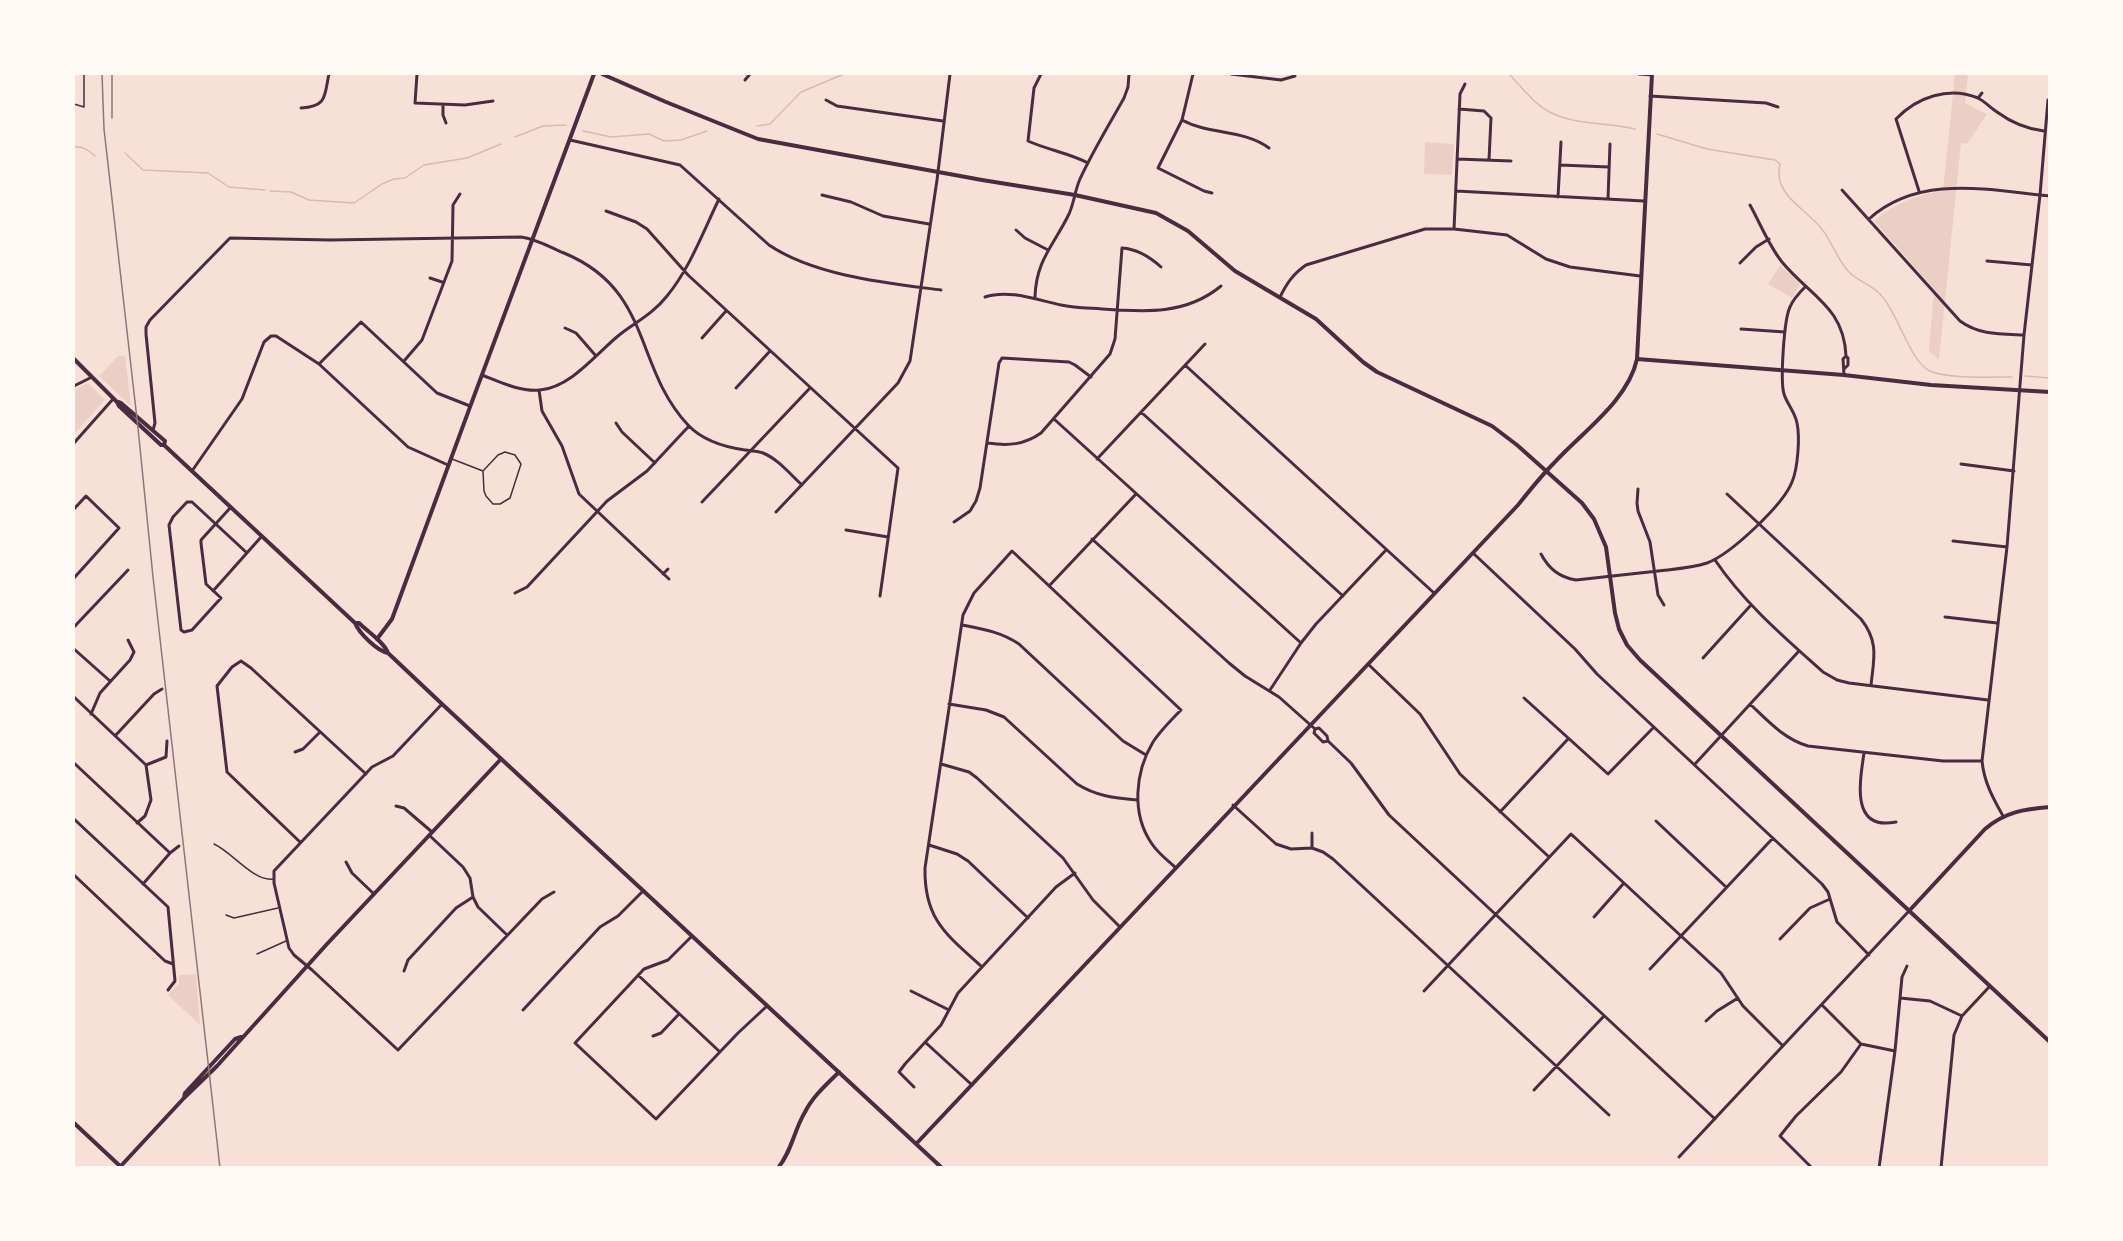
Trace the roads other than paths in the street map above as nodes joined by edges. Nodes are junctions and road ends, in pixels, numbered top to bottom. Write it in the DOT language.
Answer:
graph roads {
  1 [pos="84,74"];
  2 [pos="329,74"];
  3 [pos="417,74"];
  4 [pos="594,74"];
  5 [pos="602,74"];
  6 [pos="750,74"];
  7 [pos="950,74"];
  8 [pos="1041,74"];
  9 [pos="1130,74"];
  10 [pos="1193,74"];
  11 [pos="1231,74"];
  12 [pos="1639,74"];
  13 [pos="1652,74"];
  14 [pos="1295,76"];
  15 [pos="745,80"];
  16 [pos="1465,84"];
  17 [pos="1982,93"];
  18 [pos="1650,96"];
  19 [pos="1978,99"];
  20 [pos="826,100"];
  21 [pos="2048,100"];
  22 [pos="493,101"];
  23 [pos="74,104"];
  24 [pos="443,105"];
  25 [pos="1778,107"];
  26 [pos="301,108"];
  27 [pos="1459,110"];
  28 [pos="1182,120"];
  29 [pos="943,121"];
  30 [pos="446,123"];
  31 [pos="2045,131"];
  32 [pos="570,140"];
  33 [pos="1561,142"];
  34 [pos="1610,144"];
  35 [pos="1269,148"];
  36 [pos="1458,159"];
  37 [pos="1489,160"];
  38 [pos="1511,161"];
  39 [pos="1088,164"];
  40 [pos="1560,165"];
  41 [pos="1609,166"];
  42 [pos="938,172"];
  43 [pos="1842,190"];
  44 [pos="1456,191"];
  45 [pos="1919,191"];
  46 [pos="1212,193"];
  47 [pos="460,194"];
  48 [pos="822,195"];
  49 [pos="1075,195"];
  50 [pos="2040,195"];
  51 [pos="2049,196"];
  52 [pos="1558,197"];
  53 [pos="719,199"];
  54 [pos="1608,200"];
  55 [pos="1644,201"];
  56 [pos="1750,204"];
  57 [pos="606,211"];
  58 [pos="1869,219"];
  59 [pos="930,224"];
  60 [pos="1454,229"];
  61 [pos="1016,230"];
  62 [pos="453,238"];
  63 [pos="1769,239"];
  64 [pos="533,240"];
  65 [pos="1048,250"];
  66 [pos="1987,261"];
  67 [pos="1740,263"];
  68 [pos="2032,265"];
  69 [pos="1161,267"];
  70 [pos="684,271"];
  71 [pos="1641,276"];
  72 [pos="430,278"];
  73 [pos="442,282"];
  74 [pos="1221,286"];
  75 [pos="1806,286"];
  76 [pos="921,287"];
  77 [pos="941,290"];
  78 [pos="985,297"];
  79 [pos="1035,297"];
  80 [pos="1280,297"];
  81 [pos="1117,310"];
  82 [pos="726,311"];
  83 [pos="637,324"];
  84 [pos="566,328"];
  85 [pos="1741,328"];
  86 [pos="1785,332"];
  87 [pos="2024,335"];
  88 [pos="702,338"];
  89 [pos="1204,344"];
  90 [pos="770,351"];
  91 [pos="596,356"];
  92 [pos="74,359"];
  93 [pos="1637,359"];
  94 [pos="404,361"];
  95 [pos="320,364"];
  96 [pos="1185,365"];
  97 [pos="1784,370"];
  98 [pos="482,375"];
  99 [pos="1844,375"];
  100 [pos="92,377"];
  101 [pos="1091,377"];
  102 [pos="74,386"];
  103 [pos="810,387"];
  104 [pos="736,388"];
  105 [pos="539,390"];
  106 [pos="2019,391"];
  107 [pos="2049,392"];
  108 [pos="115,400"];
  109 [pos="470,406"];
  110 [pos="1141,412"];
  111 [pos="1054,419"];
  112 [pos="616,423"];
  113 [pos="688,426"];
  114 [pos="855,429"];
  115 [pos="153,430"];
  116 [pos="74,443"];
  117 [pos="988,443"];
  118 [pos="164,445"];
  119 [pos="750,451"];
  120 [pos="451,459"];
  121 [pos="1097,459"];
  122 [pos="655,462"];
  123 [pos="1961,464"];
  124 [pos="448,465"];
  125 [pos="192,471"];
  126 [pos="483,471"];
  127 [pos="1547,471"];
  128 [pos="2014,471"];
  129 [pos="802,485"];
  130 [pos="1638,489"];
  131 [pos="1136,494"];
  132 [pos="1727,494"];
  133 [pos="702,502"];
  134 [pos="231,507"];
  135 [pos="74,509"];
  136 [pos="597,512"];
  137 [pos="776,512"];
  138 [pos="954,522"];
  139 [pos="215,524"];
  140 [pos="1759,524"];
  141 [pos="846,530"];
  142 [pos="262,536"];
  143 [pos="888,537"];
  144 [pos="1092,539"];
  145 [pos="1953,541"];
  146 [pos="2007,547"];
  147 [pos="1386,550"];
  148 [pos="247,553"];
  149 [pos="1472,553"];
  150 [pos="1541,554"];
  151 [pos="1715,560"];
  152 [pos="668,569"];
  153 [pos="128,570"];
  154 [pos="1655,571"];
  155 [pos="663,574"];
  156 [pos="1610,577"];
  157 [pos="74,578"];
  158 [pos="669,579"];
  159 [pos="1049,586"];
  160 [pos="213,591"];
  161 [pos="515,593"];
  162 [pos="1434,593"];
  163 [pos="880,596"];
  164 [pos="1343,596"];
  165 [pos="1664,605"];
  166 [pos="1751,605"];
  167 [pos="1945,617"];
  168 [pos="1997,623"];
  169 [pos="356,624"];
  170 [pos="962,625"];
  171 [pos="74,627"];
  172 [pos="377,639"];
  173 [pos="128,640"];
  174 [pos="1301,643"];
  175 [pos="74,650"];
  176 [pos="1800,651"];
  177 [pos="387,653"];
  178 [pos="1703,658"];
  179 [pos="1368,664"];
  180 [pos="110,681"];
  181 [pos="1871,686"];
  182 [pos="162,690"];
  183 [pos="1270,690"];
  184 [pos="74,698"];
  185 [pos="1524,698"];
  186 [pos="1989,700"];
  187 [pos="442,704"];
  188 [pos="950,704"];
  189 [pos="1750,704"];
  190 [pos="91,714"];
  191 [pos="1310,725"];
  192 [pos="1654,727"];
  193 [pos="1315,729"];
  194 [pos="320,732"];
  195 [pos="1722,735"];
  196 [pos="115,736"];
  197 [pos="1569,739"];
  198 [pos="167,741"];
  199 [pos="1328,741"];
  200 [pos="295,752"];
  201 [pos="1864,753"];
  202 [pos="1146,755"];
  203 [pos="501,759"];
  204 [pos="1982,761"];
  205 [pos="74,764"];
  206 [pos="941,764"];
  207 [pos="1695,764"];
  208 [pos="146,765"];
  209 [pos="366,774"];
  210 [pos="1137,800"];
  211 [pos="1233,805"];
  212 [pos="396,806"];
  213 [pos="2049,807"];
  214 [pos="1500,812"];
  215 [pos="2003,816"];
  216 [pos="74,819"];
  217 [pos="1656,821"];
  218 [pos="1896,822"];
  219 [pos="137,823"];
  220 [pos="431,833"];
  221 [pos="1312,833"];
  222 [pos="1773,838"];
  223 [pos="301,842"];
  224 [pos="214,844"];
  225 [pos="929,845"];
  226 [pos="179,846"];
  227 [pos="1312,848"];
  228 [pos="170,853"];
  229 [pos="1549,858"];
  230 [pos="346,862"];
  231 [pos="1175,867"];
  232 [pos="1075,873"];
  233 [pos="74,875"];
  234 [pos="273,879"];
  235 [pos="1624,883"];
  236 [pos="143,884"];
  237 [pos="1726,887"];
  238 [pos="643,891"];
  239 [pos="554,892"];
  240 [pos="374,894"];
  241 [pos="473,897"];
  242 [pos="1830,899"];
  243 [pos="279,908"];
  244 [pos="1909,911"];
  245 [pos="1495,914"];
  246 [pos="226,915"];
  247 [pos="1593,917"];
  248 [pos="1028,918"];
  249 [pos="1119,926"];
  250 [pos="507,935"];
  251 [pos="692,936"];
  252 [pos="1681,936"];
  253 [pos="1780,939"];
  254 [pos="287,941"];
  255 [pos="257,954"];
  256 [pos="1869,955"];
  257 [pos="173,964"];
  258 [pos="306,966"];
  259 [pos="1448,966"];
  260 [pos="1907,966"];
  261 [pos="982,967"];
  262 [pos="1650,969"];
  263 [pos="404,971"];
  264 [pos="638,975"];
  265 [pos="1990,986"];
  266 [pos="168,990"];
  267 [pos="911,991"];
  268 [pos="1425,991"];
  269 [pos="1738,998"];
  270 [pos="1900,998"];
  271 [pos="1822,1005"];
  272 [pos="767,1006"];
  273 [pos="523,1010"];
  274 [pos="949,1010"];
  275 [pos="679,1014"];
  276 [pos="1604,1016"];
  277 [pos="1962,1017"];
  278 [pos="1706,1022"];
  279 [pos="653,1036"];
  280 [pos="925,1042"];
  281 [pos="2049,1042"];
  282 [pos="1861,1044"];
  283 [pos="1783,1046"];
  284 [pos="1895,1051"];
  285 [pos="720,1052"];
  286 [pos="1556,1066"];
  287 [pos="839,1072"];
  288 [pos="972,1086"];
  289 [pos="914,1087"];
  290 [pos="1534,1090"];
  291 [pos="1609,1115"];
  292 [pos="1715,1119"];
  293 [pos="74,1123"];
  294 [pos="916,1144"];
  295 [pos="1679,1157"];
  296 [pos="120,1167"];
  297 [pos="778,1167"];
  298 [pos="942,1167"];
  299 [pos="1812,1167"];
  300 [pos="1879,1167"];
  301 [pos="1941,1167"];
  1 -- 23 [label="lane"];
  2 -- 26 [label="street"];
  3 -- 24 [label="street"];
  4 -- 32 [label="main road"];
  5 -- 42 [label="main road"];
  6 -- 15 [label="street"];
  7 -- 29 [label="street"];
  8 -- 39 [label="street"];
  9 -- 39 [label="street"];
  10 -- 28 [label="street"];
  11 -- 14 [label="street"];
  12 -- 13 [label="street"];
  13 -- 18 [label="main road"];
  16 -- 27 [label="street"];
  17 -- 19 [label="street"];
  18 -- 25 [label="street"];
  18 -- 55 [label="main road"];
  19 -- 31 [label="street"];
  19 -- 45 [label="street"];
  20 -- 29 [label="street"];
  21 -- 31 [label="street"];
  22 -- 24 [label="street"];
  24 -- 30 [label="street"];
  27 -- 36 [label="street"];
  27 -- 37 [label="street"];
  28 -- 35 [label="street"];
  28 -- 46 [label="street"];
  29 -- 42 [label="street"];
  31 -- 50 [label="street"];
  32 -- 53 [label="street"];
  32 -- 64 [label="main road"];
  33 -- 40 [label="street"];
  34 -- 41 [label="street"];
  36 -- 37 [label="street"];
  36 -- 44 [label="street"];
  37 -- 38 [label="street"];
  39 -- 49 [label="street"];
  40 -- 41 [label="street"];
  40 -- 52 [label="street"];
  41 -- 54 [label="street"];
  42 -- 49 [label="main road"];
  42 -- 59 [label="street"];
  43 -- 58 [label="street"];
  44 -- 52 [label="street"];
  44 -- 60 [label="street"];
  45 -- 50 [label="street"];
  45 -- 58 [label="street"];
  47 -- 62 [label="street"];
  48 -- 59 [label="street"];
  49 -- 65 [label="street"];
  49 -- 80 [label="main road"];
  50 -- 51 [label="street"];
  50 -- 68 [label="street"];
  52 -- 54 [label="street"];
  53 -- 70 [label="street"];
  53 -- 76 [label="street"];
  54 -- 55 [label="street"];
  55 -- 71 [label="main road"];
  56 -- 63 [label="street"];
  57 -- 70 [label="street"];
  58 -- 87 [label="street"];
  59 -- 76 [label="street"];
  60 -- 71 [label="street"];
  60 -- 80 [label="street"];
  61 -- 65 [label="street"];
  62 -- 64 [label="street"];
  62 -- 73 [label="street"];
  62 -- 115 [label="street"];
  63 -- 67 [label="street"];
  63 -- 75 [label="street"];
  64 -- 83 [label="street"];
  64 -- 98 [label="main road"];
  65 -- 79 [label="street"];
  66 -- 68 [label="street"];
  68 -- 87 [label="street"];
  69 -- 81 [label="street"];
  70 -- 82 [label="street"];
  70 -- 83 [label="street"];
  71 -- 93 [label="main road"];
  72 -- 73 [label="street"];
  73 -- 94 [label="street"];
  74 -- 81 [label="street"];
  75 -- 86 [label="street"];
  75 -- 99 [label="street"];
  76 -- 77 [label="street"];
  76 -- 114 [label="street"];
  78 -- 79 [label="street"];
  79 -- 81 [label="street"];
  80 -- 127 [label="main road"];
  81 -- 101 [label="street"];
  82 -- 88 [label="street"];
  82 -- 90 [label="street"];
  83 -- 91 [label="street"];
  83 -- 113 [label="street"];
  84 -- 91 [label="street"];
  85 -- 86 [label="street"];
  86 -- 97 [label="street"];
  87 -- 106 [label="street"];
  89 -- 96 [label="street"];
  90 -- 103 [label="street"];
  90 -- 104 [label="street"];
  91 -- 105 [label="street"];
  92 -- 100 [label="main road"];
  93 -- 97 [label="main road"];
  93 -- 127 [label="main road"];
  94 -- 95 [label="street"];
  94 -- 109 [label="street"];
  95 -- 124 [label="street"];
  95 -- 125 [label="street"];
  96 -- 110 [label="street"];
  96 -- 147 [label="street"];
  97 -- 99 [label="main road"];
  97 -- 140 [label="street"];
  98 -- 105 [label="street"];
  98 -- 109 [label="main road"];
  99 -- 106 [label="main road"];
  100 -- 102 [label="street"];
  100 -- 108 [label="main road"];
  101 -- 111 [label="street"];
  101 -- 117 [label="street"];
  103 -- 114 [label="street"];
  103 -- 119 [label="street"];
  105 -- 136 [label="street"];
  106 -- 107 [label="main road"];
  106 -- 128 [label="street"];
  108 -- 115 [label="main road"];
  108 -- 116 [label="street"];
  108 -- 118 [label="main road"];
  109 -- 120 [label="main road"];
  110 -- 121 [label="street"];
  110 -- 164 [label="street"];
  111 -- 117 [label="street"];
  111 -- 121 [label="street"];
  112 -- 122 [label="street"];
  113 -- 119 [label="street"];
  113 -- 122 [label="street"];
  114 -- 129 [label="street"];
  114 -- 143 [label="street"];
  115 -- 118 [label="main road"];
  117 -- 138 [label="street"];
  118 -- 125 [label="main road"];
  119 -- 129 [label="street"];
  119 -- 133 [label="street"];
  120 -- 124 [label="main road"];
  120 -- 126 [label="lane"];
  121 -- 131 [label="street"];
  122 -- 136 [label="street"];
  123 -- 128 [label="street"];
  124 -- 172 [label="main road"];
  125 -- 134 [label="main road"];
  126 -- 126 [label="lane"];
  127 -- 149 [label="main road"];
  127 -- 156 [label="main road"];
  128 -- 146 [label="street"];
  129 -- 137 [label="street"];
  130 -- 154 [label="street"];
  131 -- 144 [label="street"];
  131 -- 174 [label="street"];
  132 -- 140 [label="street"];
  134 -- 139 [label="street"];
  134 -- 142 [label="main road"];
  135 -- 157 [label="street"];
  136 -- 155 [label="street"];
  136 -- 161 [label="street"];
  139 -- 148 [label="street"];
  139 -- 160 [label="street"];
  139 -- 160 [label="street"];
  140 -- 151 [label="street"];
  140 -- 181 [label="street"];
  141 -- 143 [label="street"];
  142 -- 148 [label="street"];
  142 -- 169 [label="main road"];
  143 -- 163 [label="street"];
  144 -- 159 [label="street"];
  144 -- 183 [label="street"];
  145 -- 146 [label="street"];
  146 -- 168 [label="street"];
  147 -- 162 [label="street"];
  147 -- 164 [label="street"];
  148 -- 160 [label="street"];
  149 -- 162 [label="main road"];
  149 -- 192 [label="street"];
  150 -- 156 [label="street"];
  151 -- 154 [label="street"];
  151 -- 166 [label="street"];
  152 -- 155 [label="street"];
  153 -- 171 [label="street"];
  154 -- 156 [label="street"];
  154 -- 165 [label="street"];
  155 -- 158 [label="street"];
  156 -- 195 [label="main road"];
  159 -- 170 [label="street"];
  159 -- 202 [label="street"];
  162 -- 179 [label="main road"];
  164 -- 174 [label="street"];
  166 -- 176 [label="street"];
  166 -- 178 [label="street"];
  167 -- 168 [label="street"];
  168 -- 186 [label="street"];
  169 -- 172 [label="main road"];
  169 -- 177 [label="main road"];
  170 -- 188 [label="street"];
  170 -- 202 [label="street"];
  172 -- 177 [label="main road"];
  173 -- 180 [label="street"];
  174 -- 183 [label="street"];
  175 -- 180 [label="street"];
  176 -- 181 [label="street"];
  176 -- 189 [label="street"];
  177 -- 187 [label="main road"];
  179 -- 191 [label="main road"];
  179 -- 214 [label="street"];
  180 -- 190 [label="street"];
  181 -- 186 [label="street"];
  182 -- 196 [label="street"];
  183 -- 191 [label="street"];
  184 -- 190 [label="street"];
  185 -- 197 [label="street"];
  186 -- 204 [label="street"];
  187 -- 203 [label="main road"];
  187 -- 209 [label="street"];
  188 -- 206 [label="street"];
  188 -- 210 [label="street"];
  189 -- 195 [label="street"];
  189 -- 201 [label="street"];
  190 -- 196 [label="street"];
  191 -- 193 [label="street"];
  191 -- 211 [label="main road"];
  192 -- 197 [label="street"];
  192 -- 207 [label="street"];
  193 -- 199 [label="street"];
  193 -- 199 [label="street"];
  194 -- 200 [label="street"];
  194 -- 209 [label="street"];
  194 -- 223 [label="street"];
  195 -- 207 [label="street"];
  195 -- 244 [label="main road"];
  196 -- 208 [label="street"];
  197 -- 214 [label="street"];
  198 -- 208 [label="street"];
  199 -- 245 [label="street"];
  201 -- 204 [label="street"];
  201 -- 218 [label="street"];
  202 -- 210 [label="street"];
  203 -- 220 [label="main road"];
  203 -- 238 [label="main road"];
  204 -- 215 [label="street"];
  205 -- 219 [label="street"];
  206 -- 225 [label="street"];
  206 -- 232 [label="street"];
  207 -- 222 [label="street"];
  208 -- 219 [label="street"];
  209 -- 223 [label="street"];
  210 -- 231 [label="street"];
  211 -- 227 [label="street"];
  211 -- 231 [label="main road"];
  212 -- 220 [label="street"];
  213 -- 215 [label="main road"];
  214 -- 229 [label="street"];
  215 -- 244 [label="main road"];
  216 -- 236 [label="street"];
  217 -- 237 [label="street"];
  219 -- 228 [label="street"];
  220 -- 240 [label="main road"];
  220 -- 241 [label="street"];
  221 -- 227 [label="street"];
  222 -- 237 [label="street"];
  222 -- 242 [label="street"];
  223 -- 234 [label="street"];
  224 -- 234 [label="lane"];
  225 -- 248 [label="street"];
  225 -- 261 [label="street"];
  226 -- 228 [label="street"];
  227 -- 259 [label="street"];
  228 -- 236 [label="street"];
  229 -- 235 [label="street"];
  229 -- 245 [label="street"];
  230 -- 240 [label="street"];
  231 -- 249 [label="main road"];
  232 -- 248 [label="street"];
  232 -- 249 [label="street"];
  233 -- 257 [label="street"];
  234 -- 243 [label="street"];
  235 -- 247 [label="street"];
  235 -- 252 [label="street"];
  236 -- 257 [label="street"];
  237 -- 252 [label="street"];
  238 -- 251 [label="main road"];
  238 -- 273 [label="street"];
  239 -- 250 [label="street"];
  240 -- 258 [label="main road"];
  241 -- 250 [label="street"];
  241 -- 263 [label="street"];
  242 -- 253 [label="street"];
  242 -- 256 [label="street"];
  243 -- 246 [label="lane"];
  243 -- 254 [label="street"];
  244 -- 256 [label="street"];
  244 -- 265 [label="main road"];
  245 -- 259 [label="street"];
  245 -- 276 [label="street"];
  248 -- 261 [label="street"];
  249 -- 288 [label="main road"];
  250 -- 258 [label="street"];
  251 -- 264 [label="street"];
  251 -- 272 [label="main road"];
  252 -- 262 [label="street"];
  252 -- 269 [label="street"];
  254 -- 255 [label="lane"];
  254 -- 258 [label="street"];
  256 -- 271 [label="street"];
  257 -- 266 [label="street"];
  258 -- 296 [label="main road"];
  259 -- 268 [label="street"];
  259 -- 286 [label="street"];
  260 -- 270 [label="street"];
  261 -- 274 [label="street"];
  264 -- 275 [label="street"];
  264 -- 285 [label="street"];
  265 -- 277 [label="street"];
  265 -- 281 [label="main road"];
  267 -- 274 [label="street"];
  269 -- 278 [label="street"];
  269 -- 283 [label="street"];
  270 -- 277 [label="street"];
  270 -- 284 [label="street"];
  271 -- 282 [label="street"];
  271 -- 283 [label="street"];
  272 -- 285 [label="street"];
  272 -- 287 [label="main road"];
  274 -- 280 [label="street"];
  275 -- 279 [label="street"];
  275 -- 285 [label="street"];
  276 -- 286 [label="street"];
  276 -- 292 [label="street"];
  277 -- 301 [label="street"];
  280 -- 288 [label="street"];
  280 -- 289 [label="street"];
  282 -- 284 [label="street"];
  282 -- 299 [label="street"];
  283 -- 292 [label="street"];
  284 -- 300 [label="street"];
  286 -- 290 [label="street"];
  286 -- 291 [label="street"];
  287 -- 294 [label="main road"];
  287 -- 297 [label="main road"];
  288 -- 294 [label="main road"];
  292 -- 295 [label="street"];
  293 -- 296 [label="main road"];
  294 -- 298 [label="main road"];
}
